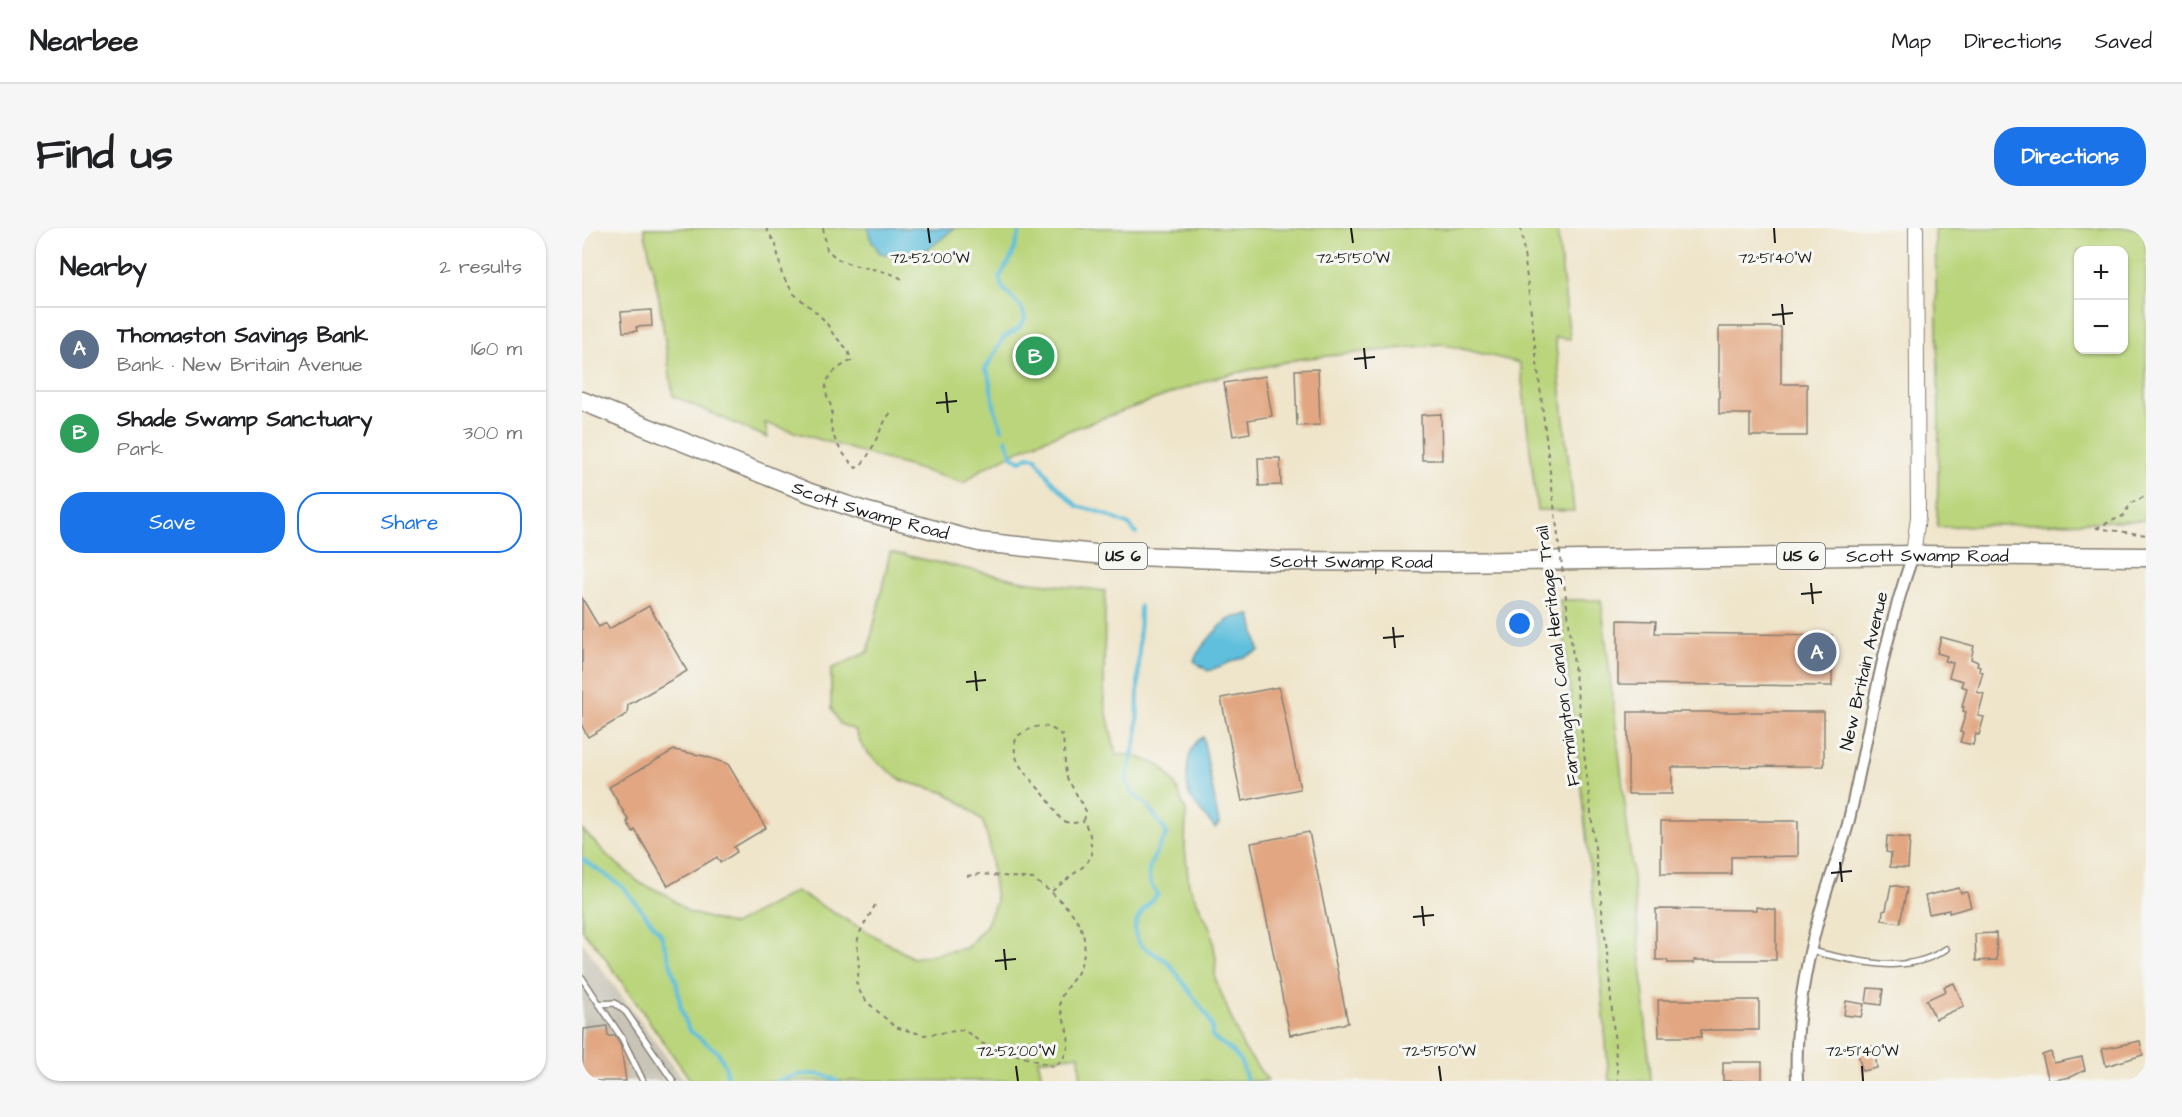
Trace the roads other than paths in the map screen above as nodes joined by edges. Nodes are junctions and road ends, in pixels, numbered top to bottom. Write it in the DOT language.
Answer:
graph roads {
  1 [pos="1916,228"];
  2 [pos="582,401"];
  3 [pos="1913,555"];
  4 [pos="2146,557"];
  5 [pos="1946,949"];
  6 [pos="1810,951"];
  7 [pos="582,978"];
  8 [pos="599,1004"];
  9 [pos="643,1081"];
  10 [pos="673,1081"];
  11 [pos="1797,1081"];
  1 -- 3 [label="street, New Britain Avenue"];
  2 -- 3 [label="highway, Scott Swamp Road / US 6"];
  3 -- 4 [label="highway, Scott Swamp Road / US 6"];
  3 -- 6 [label="street, New Britain Avenue"];
  5 -- 6 [label="lane"];
  6 -- 11 [label="street, New Britain Avenue"];
  7 -- 8 [label="lane"];
  8 -- 9 [label="lane"];
  8 -- 10 [label="lane"];
}
